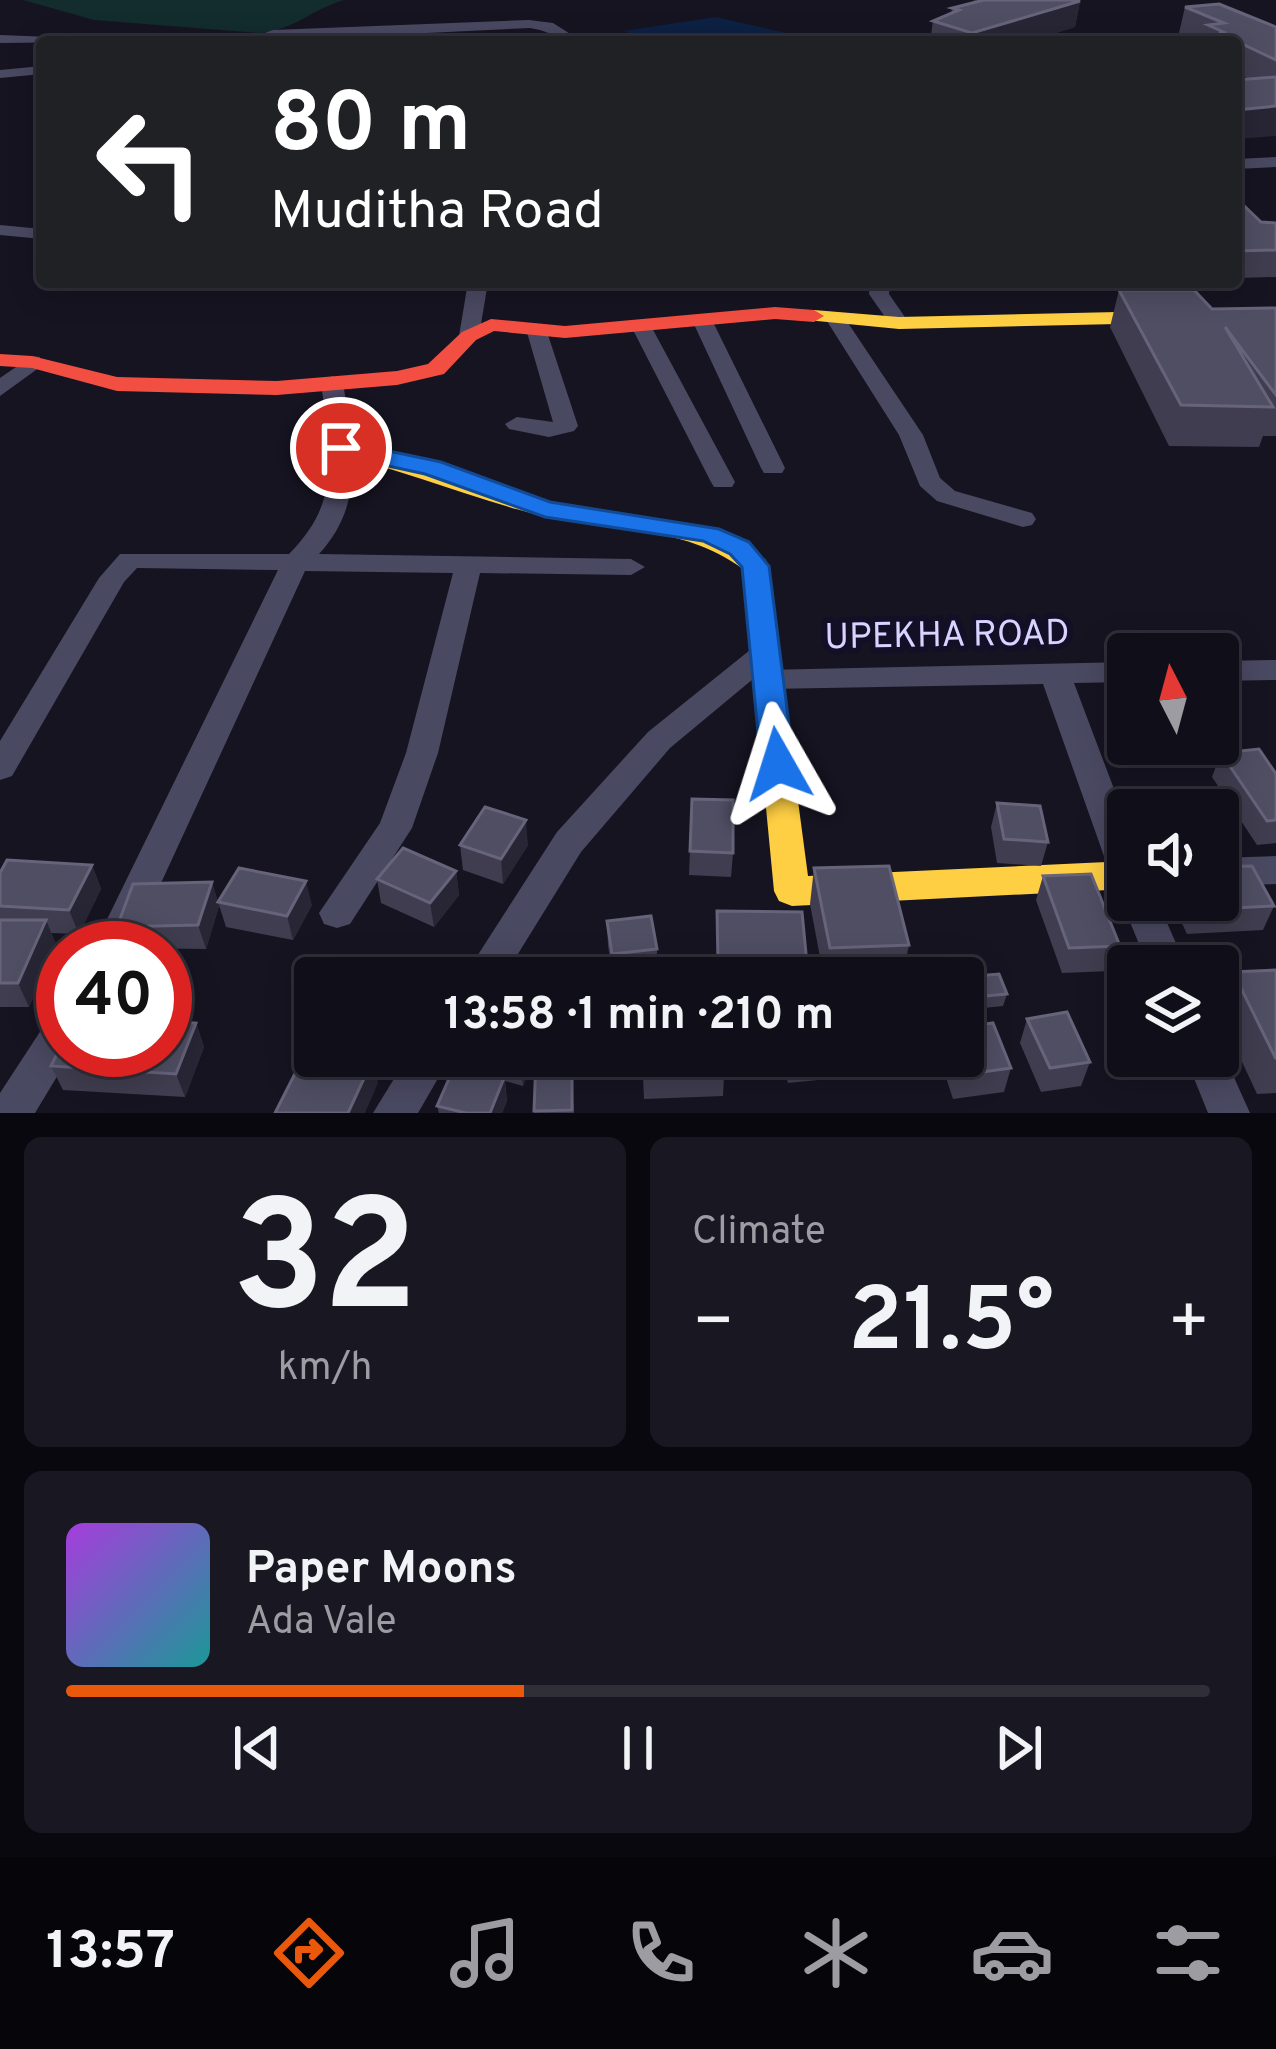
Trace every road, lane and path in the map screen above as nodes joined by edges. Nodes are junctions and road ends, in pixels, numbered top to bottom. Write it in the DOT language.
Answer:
graph roads {
  1 [pos="266,36"];
  2 [pos="566,36"];
  3 [pos="0,43"];
  4 [pos="36,43"];
  5 [pos="36,46"];
  6 [pos="36,71"];
  7 [pos="0,74"];
  8 [pos="1276,162"];
  9 [pos="1242,164"];
  10 [pos="0,230"];
  11 [pos="36,233"];
  12 [pos="477,288"];
  13 [pos="880,288"];
  14 [pos="836,317"];
  15 [pos="1190,317"];
  16 [pos="702,320"];
  17 [pos="899,322"];
  18 [pos="641,326"];
  19 [pos="536,329"];
  20 [pos="470,336"];
  21 [pos="0,360"];
  22 [pos="32,362"];
  23 [pos="332,383"];
  24 [pos="0,388"];
  25 [pos="517,424"];
  26 [pos="341,448"];
  27 [pos="773,468"];
  28 [pos="723,482"];
  29 [pos="1023,519"];
  30 [pos="294,565"];
  31 [pos="468,566"];
  32 [pos="632,567"];
  33 [pos="767,666"];
  34 [pos="1276,670"];
  35 [pos="1239,671"];
  36 [pos="1107,673"];
  37 [pos="1055,674"];
  38 [pos="0,768"];
  39 [pos="1107,816"];
  40 [pos="1276,870"];
  41 [pos="1239,871"];
  42 [pos="1107,875"];
  43 [pos="337,913"];
  44 [pos="125,921"];
  45 [pos="495,957"];
  46 [pos="36,1074"];
  47 [pos="417,1077"];
  48 [pos="1214,1077"];
  49 [pos="11,1113"];
  50 [pos="394,1113"];
  51 [pos="1229,1113"];
  1 -- 2 [label="street"];
  3 -- 4 [label="street"];
  3 -- 5 [label="street"];
  6 -- 7 [label="street"];
  8 -- 9 [label="street"];
  10 -- 11 [label="street"];
  12 -- 20 [label="street"];
  13 -- 17 [label="street"];
  14 -- 16 [label="street"];
  14 -- 17 [label="street"];
  14 -- 29 [label="street"];
  15 -- 17 [label="street"];
  16 -- 18 [label="street"];
  16 -- 27 [label="street"];
  18 -- 19 [label="street"];
  18 -- 28 [label="street"];
  19 -- 20 [label="street"];
  19 -- 25 [label="street"];
  20 -- 23 [label="street"];
  21 -- 22 [label="street"];
  22 -- 23 [label="street"];
  22 -- 24 [label="street"];
  23 -- 26 [label="street"];
  26 -- 30 [label="street"];
  26 -- 33 [label="street"];
  30 -- 31 [label="street"];
  30 -- 38 [label="street"];
  30 -- 44 [label="street"];
  31 -- 32 [label="street"];
  31 -- 43 [label="street"];
  33 -- 37 [label="street, UPEKHA ROAD"];
  33 -- 42 [label="street"];
  33 -- 45 [label="street"];
  34 -- 35 [label="street"];
  36 -- 37 [label="street, UPEKHA ROAD"];
  37 -- 39 [label="street"];
  40 -- 41 [label="street"];
  46 -- 49 [label="street"];
  47 -- 50 [label="street"];
  48 -- 51 [label="street"];
}
